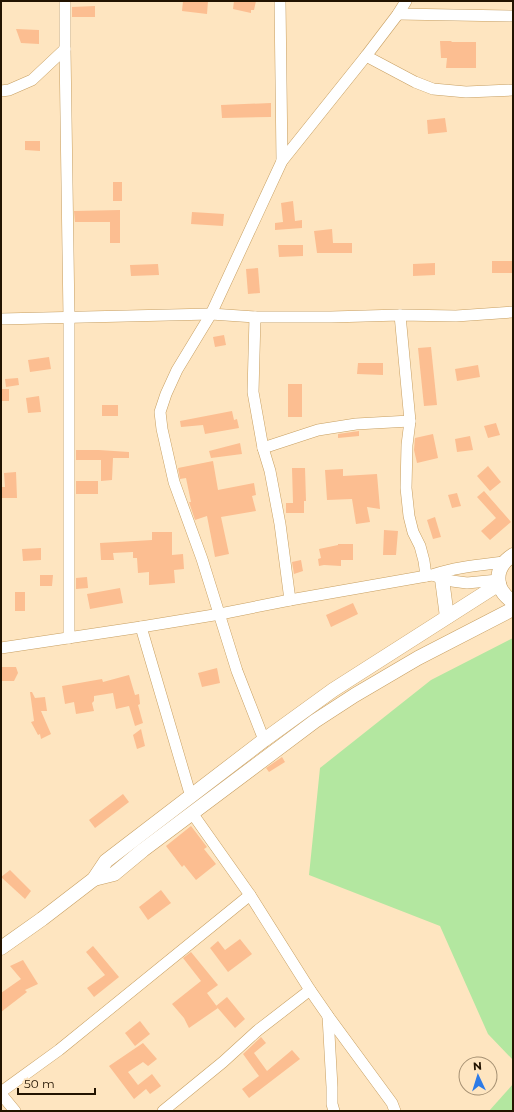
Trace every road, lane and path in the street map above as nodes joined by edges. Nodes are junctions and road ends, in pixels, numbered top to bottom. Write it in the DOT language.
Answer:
graph roads {
  1 [pos="65,1"];
  2 [pos="280,1"];
  3 [pos="406,1"];
  4 [pos="398,14"];
  5 [pos="513,16"];
  6 [pos="65,49"];
  7 [pos="366,56"];
  8 [pos="513,90"];
  9 [pos="1,91"];
  10 [pos="282,161"];
  11 [pos="513,312"];
  12 [pos="211,314"];
  13 [pos="400,315"];
  14 [pos="255,317"];
  15 [pos="69,318"];
  16 [pos="1,319"];
  17 [pos="410,421"];
  18 [pos="263,448"];
  19 [pos="509,559"];
  20 [pos="434,577"];
  21 [pos="498,582"];
  22 [pos="290,600"];
  23 [pos="513,602"];
  24 [pos="513,609"];
  25 [pos="220,614"];
  26 [pos="447,617"];
  27 [pos="141,628"];
  28 [pos="69,638"];
  29 [pos="1,648"];
  30 [pos="264,740"];
  31 [pos="191,797"];
  32 [pos="192,813"];
  33 [pos="94,879"];
  34 [pos="250,895"];
  35 [pos="1,948"];
  36 [pos="310,990"];
  37 [pos="328,1016"];
  38 [pos="1,1093"];
  39 [pos="330,1109"];
  40 [pos="15,1111"];
  41 [pos="163,1111"];
  42 [pos="395,1111"];
  1 -- 6 [label="street"];
  2 -- 10 [label="street"];
  3 -- 4 [label="street"];
  4 -- 5 [label="street"];
  4 -- 7 [label="street"];
  6 -- 9 [label="street"];
  6 -- 15 [label="street"];
  7 -- 8 [label="street"];
  7 -- 10 [label="street"];
  10 -- 12 [label="street"];
  11 -- 13 [label="street"];
  12 -- 14 [label="street"];
  12 -- 15 [label="street"];
  12 -- 25 [label="street"];
  13 -- 14 [label="street"];
  13 -- 17 [label="street"];
  14 -- 18 [label="street"];
  15 -- 16 [label="street"];
  15 -- 28 [label="street"];
  17 -- 18 [label="street"];
  17 -- 20 [label="street"];
  18 -- 22 [label="street"];
  19 -- 20 [label="street"];
  19 -- 21 [label="main road"];
  20 -- 21 [label="street"];
  20 -- 22 [label="street"];
  20 -- 26 [label="main road"];
  21 -- 23 [label="main road"];
  21 -- 26 [label="main road"];
  22 -- 25 [label="street"];
  24 -- 32 [label="main road"];
  25 -- 27 [label="street"];
  25 -- 30 [label="street"];
  26 -- 30 [label="main road"];
  27 -- 28 [label="street"];
  27 -- 31 [label="street"];
  28 -- 29 [label="street"];
  30 -- 31 [label="main road"];
  31 -- 33 [label="main road"];
  32 -- 33 [label="main road"];
  32 -- 34 [label="street"];
  33 -- 35 [label="main road"];
  34 -- 36 [label="street"];
  34 -- 38 [label="street"];
  36 -- 37 [label="street"];
  36 -- 41 [label="street"];
  37 -- 39 [label="street"];
  37 -- 42 [label="street"];
  38 -- 40 [label="street"];
}
